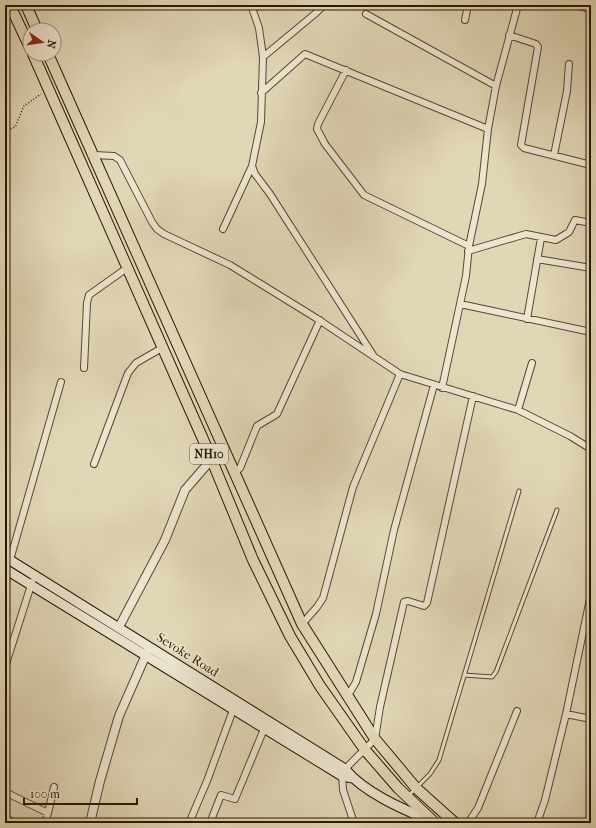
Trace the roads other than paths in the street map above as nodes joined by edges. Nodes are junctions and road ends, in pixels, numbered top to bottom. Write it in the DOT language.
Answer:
graph roads {
  1 [pos="10,5"];
  2 [pos="26,5"];
  3 [pos="251,5"];
  4 [pos="324,5"];
  5 [pos="468,5"];
  6 [pos="518,5"];
  7 [pos="575,5"];
  8 [pos="591,9"];
  9 [pos="366,14"];
  10 [pos="465,20"];
  11 [pos="33,22"];
  12 [pos="22,31"];
  13 [pos="509,35"];
  14 [pos="263,57"];
  15 [pos="36,62"];
  16 [pos="52,62"];
  17 [pos="569,64"];
  18 [pos="346,70"];
  19 [pos="496,86"];
  20 [pos="261,93"];
  21 [pos="488,129"];
  22 [pos="94,155"];
  23 [pos="554,155"];
  24 [pos="591,165"];
  25 [pos="252,166"];
  26 [pos="591,223"];
  27 [pos="223,229"];
  28 [pos="541,238"];
  29 [pos="468,248"];
  30 [pos="537,259"];
  31 [pos="127,268"];
  32 [pos="591,268"];
  33 [pos="460,304"];
  34 [pos="527,319"];
  35 [pos="320,320"];
  36 [pos="591,332"];
  37 [pos="162,348"];
  38 [pos="375,358"];
  39 [pos="532,363"];
  40 [pos="84,368"];
  41 [pos="400,374"];
  42 [pos="61,382"];
  43 [pos="434,386"];
  44 [pos="442,388"];
  45 [pos="473,396"];
  46 [pos="518,410"];
  47 [pos="591,449"];
  48 [pos="211,460"];
  49 [pos="94,464"];
  50 [pos="234,474"];
  51 [pos="519,491"];
  52 [pos="557,510"];
  53 [pos="8,558"];
  54 [pos="5,569"];
  55 [pos="36,575"];
  56 [pos="30,586"];
  57 [pos="591,594"];
  58 [pos="302,624"];
  59 [pos="119,627"];
  60 [pos="148,650"];
  61 [pos="5,666"];
  62 [pos="464,675"];
  63 [pos="347,697"];
  64 [pos="233,710"];
  65 [pos="517,711"];
  66 [pos="566,714"];
  67 [pos="591,719"];
  68 [pos="264,729"];
  69 [pos="375,739"];
  70 [pos="364,750"];
  71 [pos="344,772"];
  72 [pos="54,787"];
  73 [pos="416,788"];
  74 [pos="5,797"];
  75 [pos="407,797"];
  76 [pos="48,813"];
  77 [pos="5,818"];
  78 [pos="591,819"];
  79 [pos="15,823"];
  80 [pos="45,823"];
  81 [pos="90,823"];
  82 [pos="189,823"];
  83 [pos="210,823"];
  84 [pos="354,823"];
  85 [pos="434,823"];
  86 [pos="455,823"];
  87 [pos="468,823"];
  88 [pos="537,823"];
  89 [pos="590,823"];
  1 -- 12 [label="highway"];
  2 -- 11 [label="highway"];
  3 -- 14 [label="street"];
  4 -- 14 [label="street"];
  5 -- 10 [label="street"];
  6 -- 13 [label="street"];
  7 -- 8 [label="street"];
  9 -- 19 [label="street"];
  13 -- 19 [label="street"];
  13 -- 23 [label="street"];
  14 -- 20 [label="street"];
  15 -- 31 [label="highway, NH10"];
  16 -- 22 [label="highway"];
  17 -- 23 [label="street"];
  18 -- 20 [label="street"];
  18 -- 21 [label="street"];
  18 -- 29 [label="street"];
  19 -- 21 [label="street"];
  20 -- 25 [label="street"];
  21 -- 29 [label="street"];
  22 -- 35 [label="street"];
  22 -- 50 [label="highway"];
  23 -- 24 [label="street"];
  25 -- 27 [label="street"];
  25 -- 38 [label="street"];
  26 -- 28 [label="street"];
  28 -- 29 [label="street"];
  28 -- 30 [label="street"];
  29 -- 33 [label="street"];
  30 -- 32 [label="street"];
  30 -- 34 [label="street"];
  31 -- 37 [label="highway, NH10"];
  31 -- 40 [label="street"];
  33 -- 34 [label="street"];
  33 -- 44 [label="street"];
  34 -- 36 [label="street"];
  35 -- 38 [label="street"];
  35 -- 50 [label="street"];
  37 -- 48 [label="highway, NH10"];
  37 -- 49 [label="street"];
  38 -- 41 [label="street"];
  39 -- 46 [label="street"];
  41 -- 43 [label="street"];
  41 -- 58 [label="street"];
  42 -- 53 [label="street"];
  43 -- 44 [label="street"];
  43 -- 63 [label="street"];
  44 -- 45 [label="street"];
  45 -- 46 [label="street"];
  45 -- 69 [label="street"];
  46 -- 47 [label="street"];
  48 -- 59 [label="street"];
  48 -- 70 [label="highway, NH10"];
  50 -- 58 [label="highway"];
  51 -- 62 [label="lane"];
  52 -- 62 [label="lane"];
  53 -- 55 [label="main road, Sevoke Road"];
  54 -- 56 [label="main road, Sevoke Road"];
  55 -- 56 [label="street"];
  55 -- 59 [label="main road, Sevoke Road"];
  56 -- 60 [label="main road, Sevoke Road"];
  56 -- 61 [label="street"];
  57 -- 66 [label="street"];
  58 -- 63 [label="highway"];
  59 -- 60 [label="main road, Sevoke Road"];
  60 -- 64 [label="main road, Sevoke Road"];
  60 -- 71 [label="main road, Sevoke Road"];
  60 -- 81 [label="street"];
  62 -- 73 [label="lane"];
  63 -- 69 [label="highway"];
  64 -- 68 [label="main road, Sevoke Road"];
  64 -- 82 [label="street"];
  65 -- 87 [label="street"];
  66 -- 67 [label="street"];
  66 -- 88 [label="street"];
  68 -- 71 [label="main road, Sevoke Road"];
  68 -- 83 [label="street"];
  69 -- 70 [label="street"];
  69 -- 73 [label="highway"];
  70 -- 71 [label="street"];
  70 -- 75 [label="highway, NH10"];
  71 -- 84 [label="street"];
  71 -- 85 [label="main road, Sevoke Road"];
  72 -- 76 [label="street"];
  73 -- 75 [label="lane"];
  73 -- 86 [label="highway"];
  74 -- 76 [label="street"];
  75 -- 85 [label="highway, NH10"];
  76 -- 80 [label="street"];
  77 -- 79 [label="street"];
  78 -- 89 [label="street"];
}
